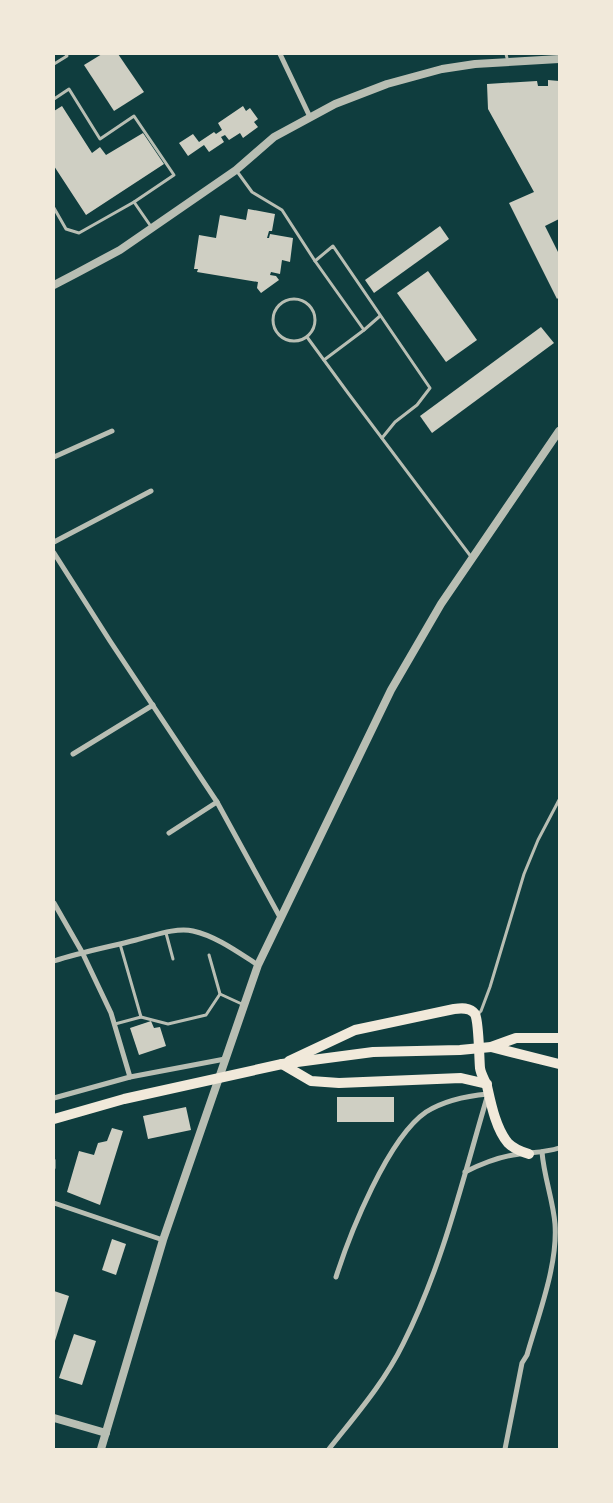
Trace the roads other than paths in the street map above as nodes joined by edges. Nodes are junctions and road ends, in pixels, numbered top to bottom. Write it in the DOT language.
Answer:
graph roads {
  1 [pos="66,54"];
  2 [pos="280,54"];
  3 [pos="537,57"];
  4 [pos="507,58"];
  5 [pos="559,59"];
  6 [pos="54,64"];
  7 [pos="54,99"];
  8 [pos="310,117"];
  9 [pos="236,170"];
  10 [pos="134,202"];
  11 [pos="54,208"];
  12 [pos="152,228"];
  13 [pos="315,261"];
  14 [pos="54,284"];
  15 [pos="380,316"];
  16 [pos="364,330"];
  17 [pos="307,336"];
  18 [pos="324,360"];
  19 [pos="112,431"];
  20 [pos="559,431"];
  21 [pos="382,438"];
  22 [pos="54,457"];
  23 [pos="151,491"];
  24 [pos="54,542"];
  25 [pos="54,553"];
  26 [pos="473,559"];
  27 [pos="153,705"];
  28 [pos="74,754"];
  29 [pos="559,800"];
  30 [pos="217,802"];
  31 [pos="169,833"];
  32 [pos="54,904"];
  33 [pos="281,919"];
  34 [pos="166,933"];
  35 [pos="120,944"];
  36 [pos="82,952"];
  37 [pos="209,955"];
  38 [pos="173,959"];
  39 [pos="54,961"];
  40 [pos="258,965"];
  41 [pos="220,994"];
  42 [pos="244,1005"];
  43 [pos="141,1017"];
  44 [pos="477,1022"];
  45 [pos="114,1024"];
  46 [pos="559,1038"];
  47 [pos="491,1047"];
  48 [pos="225,1059"];
  49 [pos="282,1064"];
  50 [pos="559,1064"];
  51 [pos="130,1077"];
  52 [pos="487,1089"];
  53 [pos="54,1098"];
  54 [pos="54,1119"];
  55 [pos="559,1148"];
  56 [pos="542,1152"];
  57 [pos="529,1154"];
  58 [pos="54,1160"];
  59 [pos="54,1168"];
  60 [pos="465,1172"];
  61 [pos="54,1202"];
  62 [pos="163,1240"];
  63 [pos="336,1277"];
  64 [pos="54,1418"];
  65 [pos="106,1433"];
  66 [pos="101,1449"];
  67 [pos="329,1449"];
  68 [pos="505,1449"];
  1 -- 6 [label="lane"];
  2 -- 8 [label="street"];
  3 -- 4 [label="street"];
  3 -- 5 [label="street"];
  4 -- 8 [label="street"];
  7 -- 10 [label="lane"];
  8 -- 9 [label="street"];
  9 -- 12 [label="street"];
  9 -- 13 [label="lane"];
  10 -- 11 [label="lane"];
  10 -- 12 [label="lane"];
  12 -- 14 [label="street"];
  13 -- 15 [label="lane"];
  13 -- 16 [label="lane"];
  15 -- 16 [label="lane"];
  15 -- 21 [label="lane"];
  16 -- 18 [label="lane"];
  17 -- 17 [label="lane"];
  17 -- 18 [label="lane"];
  18 -- 21 [label="lane"];
  19 -- 22 [label="street"];
  20 -- 26 [label="street"];
  21 -- 26 [label="lane"];
  23 -- 24 [label="street"];
  25 -- 27 [label="street"];
  26 -- 33 [label="street"];
  27 -- 28 [label="street"];
  27 -- 30 [label="street"];
  29 -- 44 [label="lane"];
  30 -- 31 [label="street"];
  30 -- 33 [label="street"];
  32 -- 36 [label="street"];
  33 -- 40 [label="street"];
  34 -- 35 [label="street"];
  34 -- 38 [label="lane"];
  34 -- 40 [label="street"];
  35 -- 36 [label="street"];
  35 -- 43 [label="lane"];
  36 -- 39 [label="street"];
  36 -- 45 [label="street"];
  37 -- 41 [label="lane"];
  40 -- 42 [label="street"];
  41 -- 42 [label="lane"];
  41 -- 43 [label="lane"];
  42 -- 48 [label="street"];
  43 -- 45 [label="lane"];
  44 -- 49 [label="main road"];
  44 -- 52 [label="main road"];
  45 -- 51 [label="street"];
  46 -- 47 [label="main road"];
  47 -- 49 [label="main road"];
  47 -- 50 [label="main road"];
  48 -- 51 [label="street"];
  48 -- 62 [label="street"];
  49 -- 52 [label="main road"];
  49 -- 54 [label="main road"];
  51 -- 53 [label="street"];
  52 -- 57 [label="main road"];
  52 -- 60 [label="street"];
  52 -- 63 [label="street"];
  55 -- 56 [label="street"];
  56 -- 57 [label="street"];
  56 -- 68 [label="street"];
  57 -- 60 [label="street"];
  58 -- 59 [label="lane"];
  60 -- 67 [label="street"];
  61 -- 62 [label="street"];
  62 -- 65 [label="street"];
  64 -- 65 [label="street"];
  65 -- 66 [label="street"];
}
